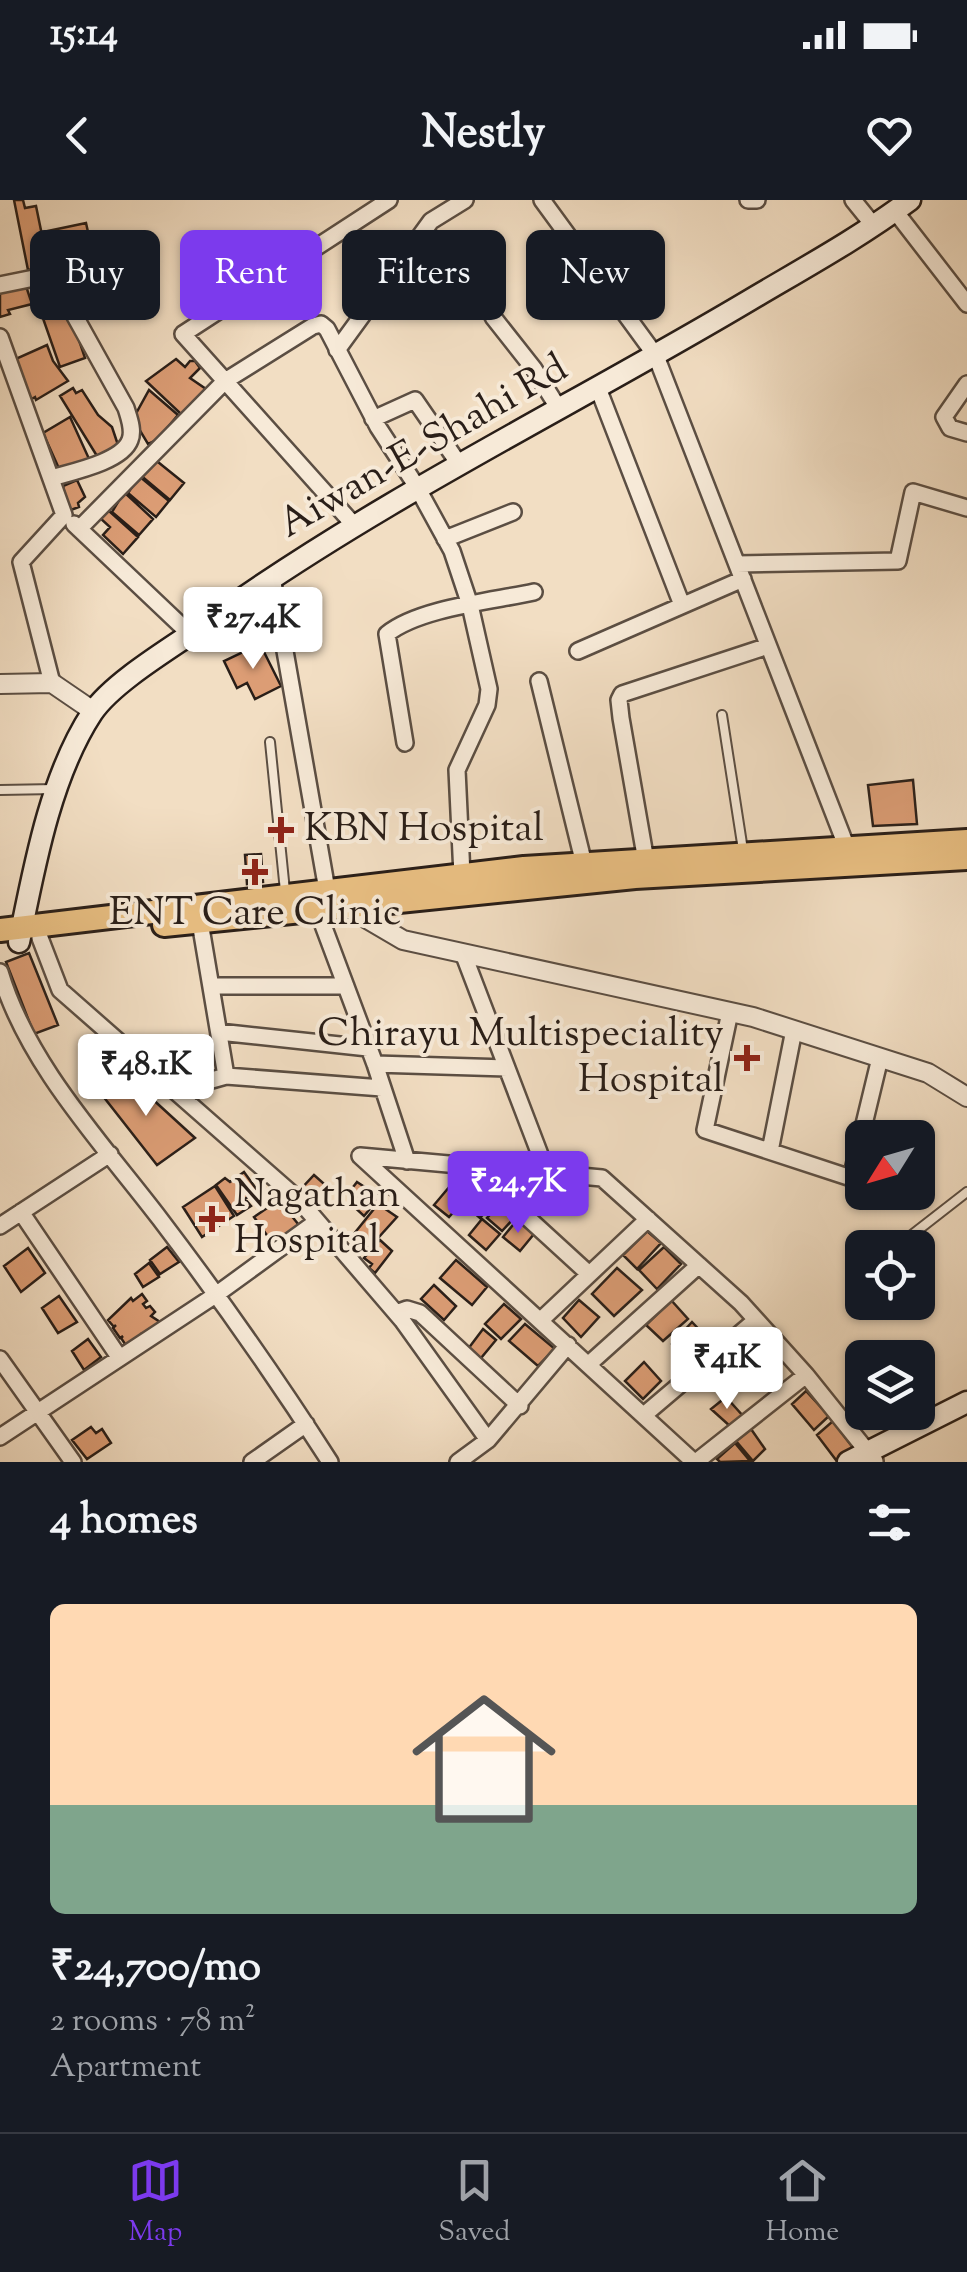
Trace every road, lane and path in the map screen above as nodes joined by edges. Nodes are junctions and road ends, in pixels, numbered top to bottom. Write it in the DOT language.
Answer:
graph roads {
  1 [pos="389,200"];
  2 [pos="466,200"];
  3 [pos="542,200"];
  4 [pos="748,200"];
  5 [pos="757,200"];
  6 [pos="853,200"];
  7 [pos="903,205"];
  8 [pos="874,226"];
  9 [pos="30,279"];
  10 [pos="0,286"];
  11 [pos="967,304"];
  12 [pos="77,320"];
  13 [pos="496,320"];
  14 [pos="0,336"];
  15 [pos="337,350"];
  16 [pos="656,356"];
  17 [pos="225,382"];
  18 [pos="967,384"];
  19 [pos="598,388"];
  20 [pos="559,409"];
  21 [pos="374,419"];
  22 [pos="967,433"];
  23 [pos="459,464"];
  24 [pos="51,478"];
  25 [pos="417,487"];
  26 [pos="967,508"];
  27 [pos="513,512"];
  28 [pos="64,515"];
  29 [pos="354,525"];
  30 [pos="80,529"];
  31 [pos="445,540"];
  32 [pos="740,572"];
  33 [pos="272,577"];
  34 [pos="534,592"];
  35 [pos="470,605"];
  36 [pos="682,605"];
  37 [pos="191,635"];
  38 [pos="768,646"];
  39 [pos="578,651"];
  40 [pos="539,681"];
  41 [pos="52,683"];
  42 [pos="0,684"];
  43 [pos="93,710"];
  44 [pos="722,715"];
  45 [pos="270,742"];
  46 [pos="405,744"];
  47 [pos="58,788"];
  48 [pos="0,790"];
  49 [pos="967,841"];
  50 [pos="847,848"];
  51 [pos="744,854"];
  52 [pos="967,858"];
  53 [pos="646,860"];
  54 [pos="584,864"];
  55 [pos="462,874"];
  56 [pos="285,895"];
  57 [pos="329,901"];
  58 [pos="200,922"];
  59 [pos="16,936"];
  60 [pos="463,953"];
  61 [pos="0,972"];
  62 [pos="211,986"];
  63 [pos="346,986"];
  64 [pos="730,1012"];
  65 [pos="794,1030"];
  66 [pos="219,1032"];
  67 [pos="372,1056"];
  68 [pos="880,1058"];
  69 [pos="507,1068"];
  70 [pos="226,1076"];
  71 [pos="382,1088"];
  72 [pos="967,1097"];
  73 [pos="185,1099"];
  74 [pos="770,1151"];
  75 [pos="110,1154"];
  76 [pos="407,1160"];
  77 [pos="471,1166"];
  78 [pos="547,1173"];
  79 [pos="967,1192"];
  80 [pos="21,1212"];
  81 [pos="648,1219"];
  82 [pos="316,1222"];
  83 [pos="0,1226"];
  84 [pos="918,1230"];
  85 [pos="699,1265"];
  86 [pos="590,1274"];
  87 [pos="217,1294"];
  88 [pos="396,1314"];
  89 [pos="541,1320"];
  90 [pos="756,1320"];
  91 [pos="568,1345"];
  92 [pos="119,1357"];
  93 [pos="0,1360"];
  94 [pos="589,1364"];
  95 [pos="806,1375"];
  96 [pos="967,1402"];
  97 [pos="520,1406"];
  98 [pos="37,1410"];
  99 [pos="644,1415"];
  100 [pos="967,1418"];
  101 [pos="306,1424"];
  102 [pos="920,1432"];
  103 [pos="0,1436"];
  104 [pos="488,1440"];
  105 [pos="872,1458"];
  106 [pos="73,1462"];
  107 [pos="252,1462"];
  108 [pos="330,1462"];
  109 [pos="458,1462"];
  110 [pos="695,1462"];
  111 [pos="848,1462"];
  1 -- 17 [label="street"];
  2 -- 15 [label="street"];
  3 -- 16 [label="street"];
  4 -- 5 [label="street"];
  6 -- 8 [label="street"];
  7 -- 8 [label="main road, Aiwan-E-Shahi Rd"];
  7 -- 11 [label="street"];
  8 -- 16 [label="main road, Aiwan-E-Shahi Rd"];
  9 -- 10 [label="street"];
  12 -- 24 [label="street"];
  13 -- 20 [label="street"];
  14 -- 24 [label="street"];
  15 -- 17 [label="street"];
  15 -- 21 [label="street"];
  16 -- 19 [label="main road, Aiwan-E-Shahi Rd"];
  16 -- 32 [label="street"];
  17 -- 29 [label="street"];
  17 -- 30 [label="street"];
  18 -- 22 [label="street"];
  19 -- 20 [label="main road, Aiwan-E-Shahi Rd"];
  19 -- 36 [label="street"];
  20 -- 23 [label="main road, Aiwan-E-Shahi Rd"];
  21 -- 23 [label="street"];
  21 -- 25 [label="street"];
  23 -- 25 [label="main road, Aiwan-E-Shahi Rd"];
  24 -- 28 [label="street"];
  25 -- 29 [label="main road, Aiwan-E-Shahi Rd"];
  25 -- 31 [label="street"];
  26 -- 32 [label="street"];
  27 -- 31 [label="street"];
  28 -- 30 [label="street"];
  28 -- 41 [label="street"];
  29 -- 33 [label="main road, Aiwan-E-Shahi Rd"];
  30 -- 37 [label="street"];
  31 -- 35 [label="street"];
  32 -- 36 [label="street"];
  32 -- 38 [label="street"];
  33 -- 37 [label="main road, Aiwan-E-Shahi Rd"];
  33 -- 57 [label="street"];
  34 -- 35 [label="street"];
  35 -- 46 [label="street"];
  35 -- 55 [label="street"];
  36 -- 39 [label="street"];
  37 -- 43 [label="main road, Aiwan-E-Shahi Rd"];
  38 -- 50 [label="street"];
  38 -- 53 [label="street"];
  40 -- 54 [label="street"];
  41 -- 42 [label="street"];
  41 -- 43 [label="street"];
  43 -- 47 [label="main road, Aiwan-E-Shahi Rd"];
  44 -- 51 [label="lane"];
  45 -- 56 [label="lane"];
  47 -- 48 [label="lane"];
  47 -- 59 [label="main road, Aiwan-E-Shahi Rd"];
  49 -- 50 [label="main road"];
  50 -- 51 [label="main road"];
  51 -- 53 [label="main road"];
  52 -- 57 [label="main road"];
  53 -- 54 [label="main road"];
  54 -- 55 [label="main road"];
  55 -- 57 [label="main road"];
  56 -- 57 [label="main road"];
  56 -- 59 [label="main road"];
  57 -- 58 [label="main road"];
  57 -- 60 [label="street"];
  57 -- 63 [label="street"];
  58 -- 59 [label="main road"];
  58 -- 62 [label="street"];
  59 -- 73 [label="street"];
  60 -- 64 [label="street"];
  60 -- 69 [label="street"];
  61 -- 75 [label="street"];
  62 -- 63 [label="street"];
  62 -- 66 [label="street"];
  63 -- 67 [label="street"];
  64 -- 65 [label="street"];
  64 -- 74 [label="street"];
  65 -- 68 [label="street"];
  65 -- 74 [label="street"];
  66 -- 67 [label="street"];
  66 -- 70 [label="street"];
  67 -- 69 [label="street"];
  67 -- 71 [label="street"];
  68 -- 72 [label="street"];
  68 -- 74 [label="street"];
  69 -- 78 [label="street"];
  70 -- 71 [label="street"];
  70 -- 73 [label="street"];
  71 -- 76 [label="street"];
  73 -- 82 [label="street"];
  75 -- 80 [label="street"];
  75 -- 87 [label="street"];
  76 -- 77 [label="street"];
  76 -- 89 [label="street"];
  77 -- 78 [label="street"];
  77 -- 86 [label="street"];
  78 -- 81 [label="street"];
  79 -- 84 [label="lane"];
  80 -- 83 [label="street"];
  80 -- 92 [label="street"];
  81 -- 85 [label="street"];
  81 -- 86 [label="street"];
  82 -- 87 [label="street"];
  82 -- 88 [label="street"];
  85 -- 90 [label="street"];
  85 -- 94 [label="street"];
  86 -- 89 [label="street"];
  87 -- 92 [label="street"];
  87 -- 101 [label="street"];
  88 -- 97 [label="street"];
  88 -- 104 [label="street"];
  89 -- 91 [label="street"];
  90 -- 95 [label="street"];
  90 -- 99 [label="street"];
  91 -- 94 [label="street"];
  91 -- 97 [label="street"];
  92 -- 98 [label="street"];
  93 -- 98 [label="street"];
  94 -- 99 [label="street"];
  95 -- 105 [label="street"];
  95 -- 110 [label="street"];
  96 -- 102 [label="main road"];
  97 -- 104 [label="street"];
  98 -- 103 [label="street"];
  98 -- 106 [label="street"];
  99 -- 110 [label="street"];
  100 -- 102 [label="main road"];
  101 -- 107 [label="street"];
  101 -- 108 [label="street"];
  102 -- 105 [label="main road"];
  104 -- 109 [label="street"];
  105 -- 111 [label="main road"];
}
